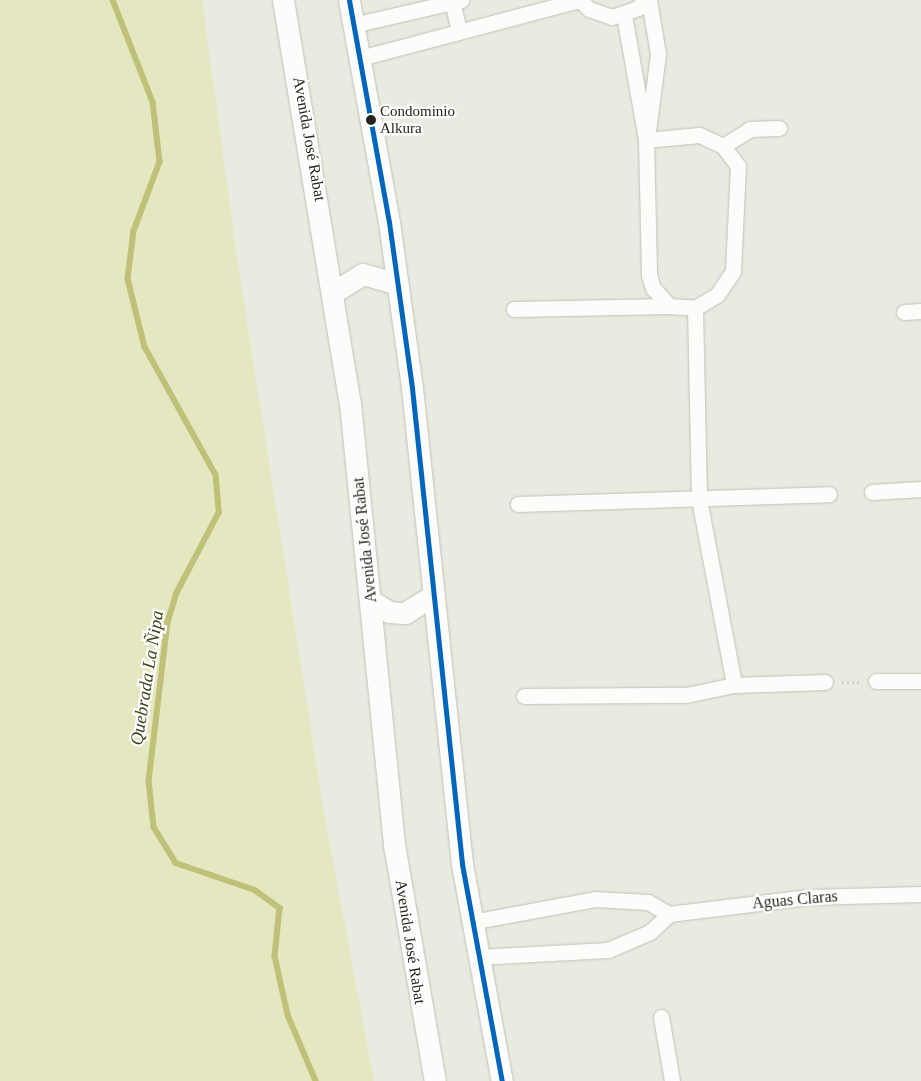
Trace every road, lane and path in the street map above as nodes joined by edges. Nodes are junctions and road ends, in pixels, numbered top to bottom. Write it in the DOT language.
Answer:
graph roads {
  1 [pos="283,0"];
  2 [pos="349,0"];
  3 [pos="580,0"];
  4 [pos="645,0"];
  5 [pos="649,0"];
  6 [pos="457,1"];
  7 [pos="624,15"];
  8 [pos="353,25"];
  9 [pos="459,31"];
  10 [pos="360,58"];
  11 [pos="779,128"];
  12 [pos="646,140"];
  13 [pos="722,146"];
  14 [pos="397,284"];
  15 [pos="334,292"];
  16 [pos="669,306"];
  17 [pos="695,308"];
  18 [pos="514,309"];
  19 [pos="921,311"];
  20 [pos="904,312"];
  21 [pos="921,489"];
  22 [pos="872,492"];
  23 [pos="829,494"];
  24 [pos="699,499"];
  25 [pos="518,504"];
  26 [pos="434,595"];
  27 [pos="372,601"];
  28 [pos="921,681"];
  29 [pos="825,682"];
  30 [pos="876,682"];
  31 [pos="734,686"];
  32 [pos="524,696"];
  33 [pos="921,894"];
  34 [pos="669,914"];
  35 [pos="471,922"];
  36 [pos="477,957"];
  37 [pos="661,1017"];
  38 [pos="435,1081"];
  39 [pos="502,1081"];
  40 [pos="672,1081"];
  1 -- 15 [label="street, Avenida José Rabat"];
  2 -- 8 [label="street"];
  3 -- 7 [label="street"];
  3 -- 9 [label="street"];
  4 -- 7 [label="street"];
  5 -- 12 [label="street"];
  6 -- 8 [label="street"];
  6 -- 9 [label="street"];
  7 -- 12 [label="street"];
  8 -- 10 [label="street"];
  9 -- 10 [label="street"];
  10 -- 14 [label="street"];
  11 -- 13 [label="street"];
  12 -- 13 [label="street"];
  12 -- 16 [label="street"];
  13 -- 17 [label="street"];
  14 -- 15 [label="street"];
  14 -- 26 [label="street"];
  15 -- 27 [label="street, Avenida José Rabat"];
  16 -- 17 [label="street"];
  16 -- 18 [label="street"];
  17 -- 24 [label="street"];
  19 -- 20 [label="street"];
  21 -- 22 [label="street"];
  23 -- 24 [label="street"];
  24 -- 25 [label="street"];
  24 -- 31 [label="street"];
  26 -- 27 [label="street"];
  26 -- 35 [label="street"];
  27 -- 38 [label="street, Avenida José Rabat"];
  28 -- 30 [label="street"];
  29 -- 30 [label="path"];
  29 -- 31 [label="street"];
  31 -- 32 [label="street"];
  33 -- 34 [label="street, Aguas Claras"];
  34 -- 35 [label="street"];
  34 -- 36 [label="street"];
  35 -- 36 [label="street"];
  36 -- 39 [label="street"];
  37 -- 40 [label="street"];
}
